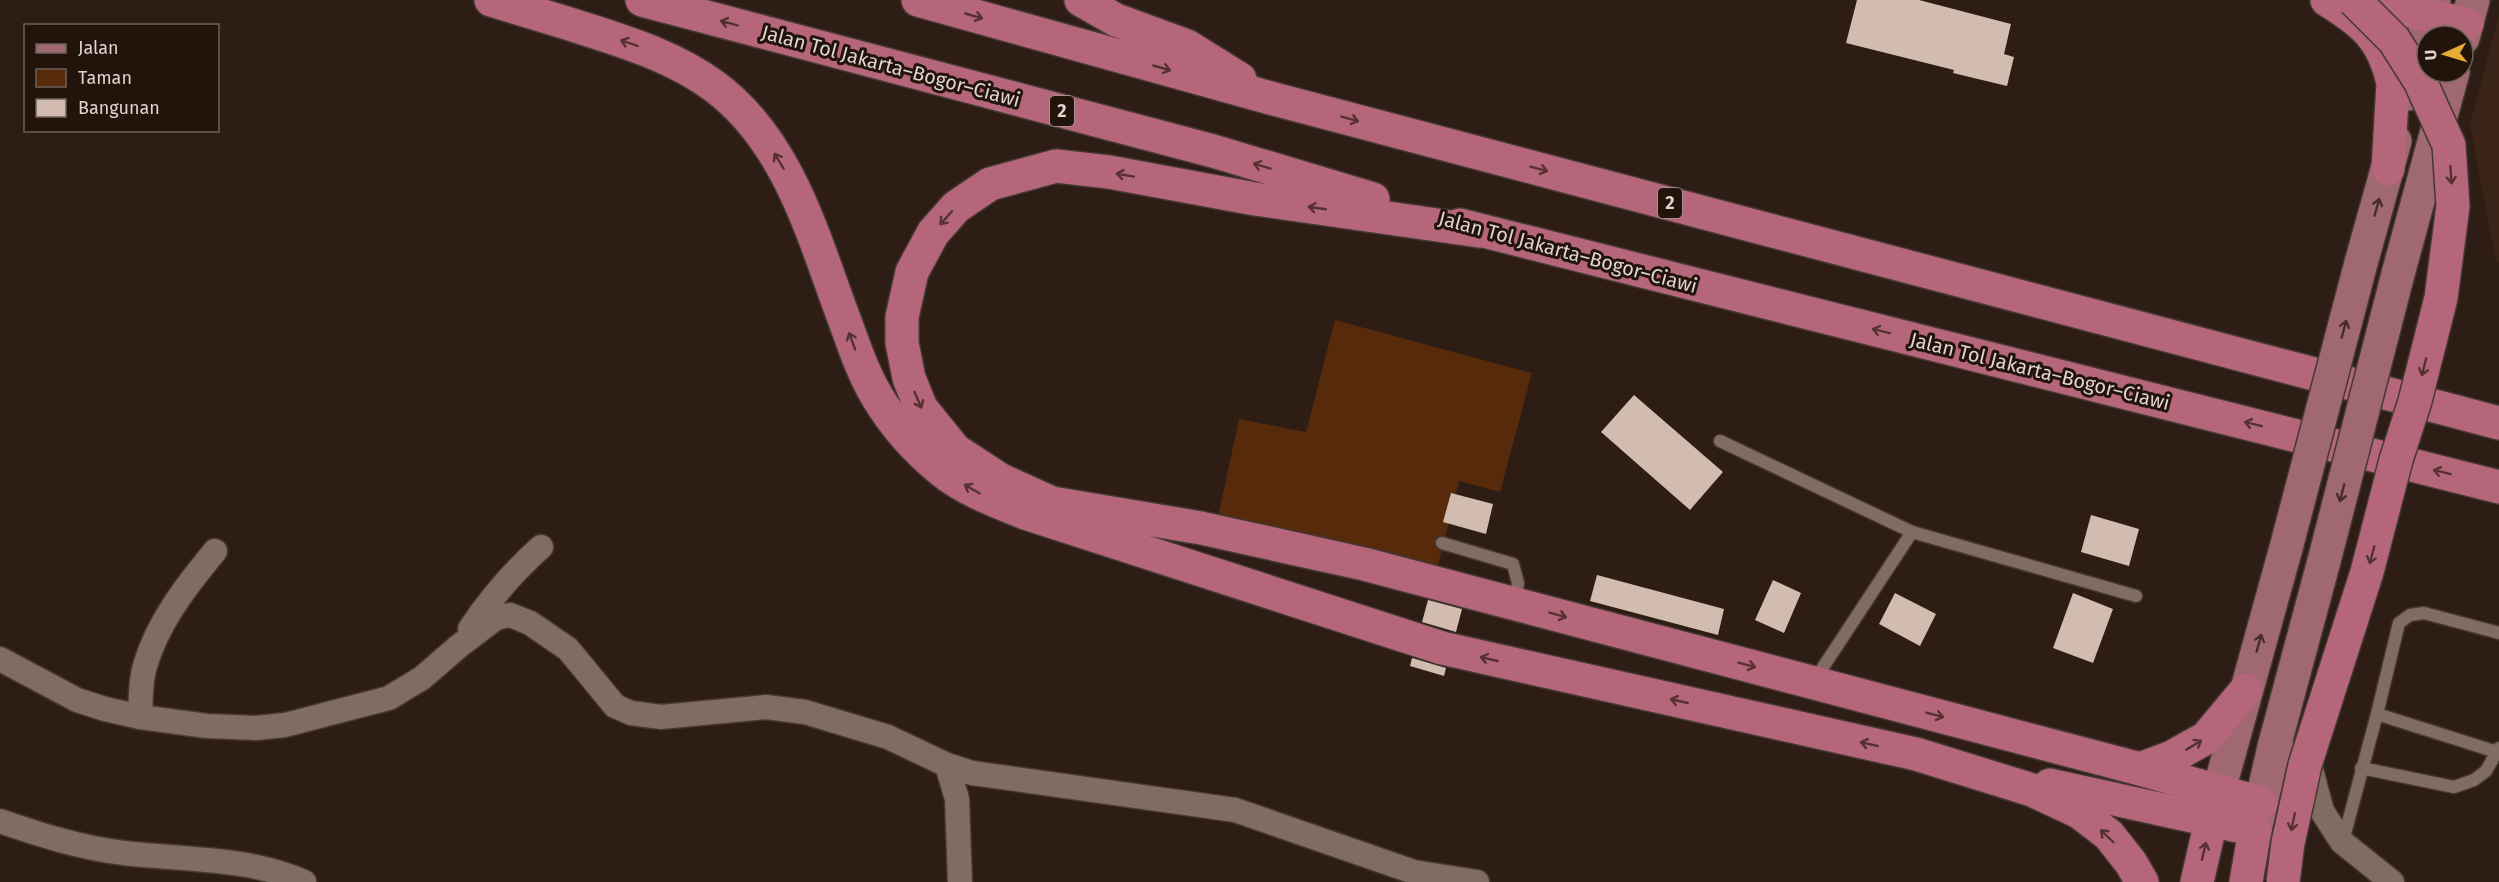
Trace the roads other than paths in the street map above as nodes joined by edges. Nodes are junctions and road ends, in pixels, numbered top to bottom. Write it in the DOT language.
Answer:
graph roads {
  1 [pos="491,0"];
  2 [pos="642,0"];
  3 [pos="918,0"];
  4 [pos="1081,0"];
  5 [pos="2327,0"];
  6 [pos="2356,0"];
  7 [pos="2432,8"];
  8 [pos="2468,21"];
  9 [pos="2450,84"];
  10 [pos="1274,99"];
  11 [pos="2388,169"];
  12 [pos="1479,231"];
  13 [pos="2499,423"];
  14 [pos="1720,441"];
  15 [pos="2499,486"];
  16 [pos="1912,532"];
  17 [pos="1442,543"];
  18 [pos="541,547"];
  19 [pos="215,551"];
  20 [pos="2136,596"];
  21 [pos="1515,603"];
  22 [pos="2499,633"];
  23 [pos="459,646"];
  24 [pos="0,659"];
  25 [pos="1813,682"];
  26 [pos="2246,690"];
  27 [pos="2378,714"];
  28 [pos="140,717"];
  29 [pos="2274,747"];
  30 [pos="2498,750"];
  31 [pos="1916,754"];
  32 [pos="947,765"];
  33 [pos="2361,768"];
  34 [pos="2140,769"];
  35 [pos="2214,806"];
  36 [pos="2258,817"];
  37 [pos="0,821"];
  38 [pos="2342,842"];
  39 [pos="304,882"];
  40 [pos="960,882"];
  41 [pos="1477,882"];
  42 [pos="2142,882"];
  43 [pos="2197,882"];
  44 [pos="2246,882"];
  45 [pos="2283,882"];
  46 [pos="2392,882"];
  31 -- 1 [label="highway, one-way"];
  12 -- 2 [label="highway, Jalan Tol Jakarta–Bogor–Ciawi / 2, one-way"];
  3 -- 10 [label="highway, 2, one-way"];
  4 -- 10 [label="highway"];
  5 -- 11 [label="highway"];
  6 -- 7 [label="highway"];
  6 -- 45 [label="highway, one-way, bridge"];
  7 -- 8 [label="highway"];
  7 -- 11 [label="main road"];
  9 -- 29 [label="main road, one-way, bridge"];
  10 -- 13 [label="highway, 2, one-way"];
  26 -- 11 [label="main road, one-way, bridge"];
  15 -- 12 [label="highway, Jalan Tol Jakarta–Bogor–Ciawi / 2, one-way"];
  12 -- 21 [label="highway, one-way"];
  14 -- 16 [label="lane"];
  16 -- 20 [label="lane"];
  16 -- 25 [label="lane"];
  17 -- 21 [label="lane"];
  18 -- 23 [label="street"];
  19 -- 28 [label="street"];
  21 -- 25 [label="highway, one-way"];
  22 -- 27 [label="lane"];
  23 -- 28 [label="street"];
  23 -- 32 [label="street"];
  24 -- 28 [label="street"];
  25 -- 34 [label="highway, one-way"];
  34 -- 26 [label="highway, one-way"];
  26 -- 35 [label="main road"];
  27 -- 30 [label="lane"];
  27 -- 33 [label="lane"];
  29 -- 36 [label="main road"];
  29 -- 38 [label="street"];
  30 -- 33 [label="lane"];
  31 -- 35 [label="highway"];
  42 -- 31 [label="highway, one-way"];
  32 -- 40 [label="street"];
  32 -- 41 [label="street"];
  33 -- 38 [label="lane"];
  34 -- 35 [label="highway"];
  35 -- 36 [label="highway"];
  43 -- 35 [label="highway, one-way"];
  36 -- 44 [label="highway"];
  37 -- 39 [label="street"];
  38 -- 46 [label="street"];
}
